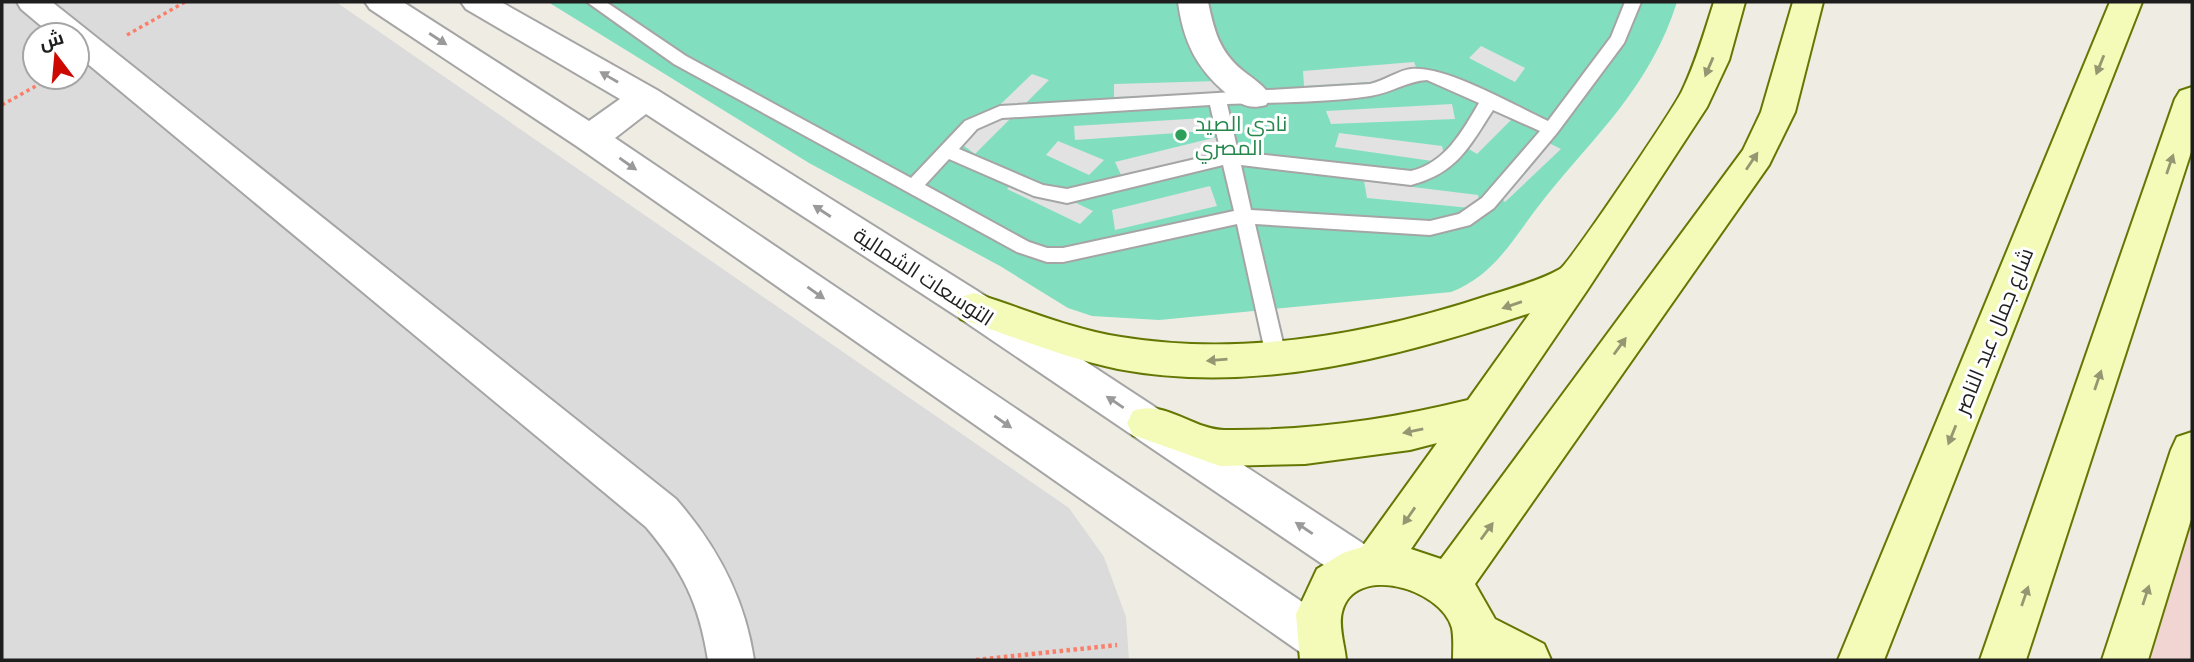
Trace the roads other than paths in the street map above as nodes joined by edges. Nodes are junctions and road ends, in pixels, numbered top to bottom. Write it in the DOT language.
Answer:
graph roads {
  1 [pos="32,2"];
  2 [pos="381,2"];
  3 [pos="477,2"];
  4 [pos="595,2"];
  5 [pos="1193,2"];
  6 [pos="1633,2"];
  7 [pos="1729,2"];
  8 [pos="1808,2"];
  9 [pos="2126,2"];
  10 [pos="56,21"];
  11 [pos="91,49"];
  12 [pos="645,97"];
  13 [pos="1254,97"];
  14 [pos="1217,99"];
  15 [pos="2192,99"];
  16 [pos="1490,100"];
  17 [pos="1551,129"];
  18 [pos="590,138"];
  19 [pos="947,151"];
  20 [pos="1230,157"];
  21 [pos="914,186"];
  22 [pos="1243,216"];
  23 [pos="1575,279"];
  24 [pos="974,308"];
  25 [pos="1276,356"];
  26 [pos="1480,414"];
  27 [pos="1147,423"];
  28 [pos="2192,450"];
  29 [pos="1369,564"];
  30 [pos="1447,587"];
  31 [pos="1475,646"];
  32 [pos="1320,649"];
  33 [pos="731,660"];
  34 [pos="1528,660"];
  35 [pos="1861,660"];
  36 [pos="2003,660"];
  37 [pos="2125,660"];
  1 -- 10 [label="street"];
  2 -- 18 [label="street, one-way"];
  12 -- 3 [label="street, التوسعات الشمالية, one-way"];
  4 -- 21 [label="lane"];
  5 -- 13 [label="street"];
  6 -- 17 [label="lane"];
  7 -- 23 [label="street, one-way"];
  30 -- 8 [label="street, one-way"];
  9 -- 35 [label="street, شارع جمال عبد الناصر, one-way"];
  11 -- 33 [label="street"];
  12 -- 18 [label="street"];
  24 -- 12 [label="street, التوسعات الشمالية, one-way"];
  13 -- 14 [label="lane"];
  13 -- 16 [label="lane"];
  14 -- 19 [label="lane"];
  14 -- 20 [label="lane"];
  36 -- 15 [label="street, one-way"];
  16 -- 17 [label="lane"];
  16 -- 20 [label="lane"];
  17 -- 22 [label="lane"];
  18 -- 32 [label="street, one-way"];
  19 -- 20 [label="lane"];
  19 -- 21 [label="lane"];
  20 -- 22 [label="lane"];
  21 -- 22 [label="lane"];
  22 -- 25 [label="lane"];
  23 -- 25 [label="street, one-way"];
  23 -- 26 [label="street"];
  25 -- 24 [label="street, one-way"];
  27 -- 24 [label="street, التوسعات الشمالية, one-way"];
  26 -- 27 [label="street, one-way"];
  26 -- 29 [label="street, one-way"];
  29 -- 27 [label="street, التوسعات الشمالية, one-way"];
  37 -- 28 [label="street, one-way"];
  29 -- 30 [label="street"];
  29 -- 32 [label="street"];
  30 -- 31 [label="street"];
  31 -- 34 [label="street"];
}
